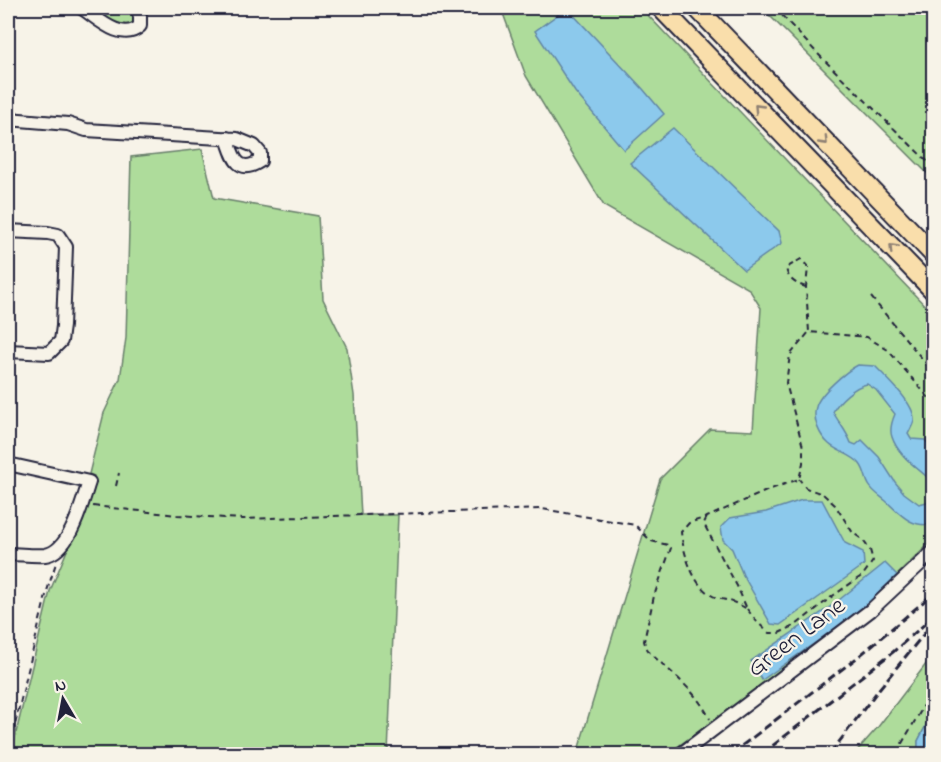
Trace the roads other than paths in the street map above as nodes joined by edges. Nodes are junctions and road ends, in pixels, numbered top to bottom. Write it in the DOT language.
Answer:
graph roads {
  1 [pos="82,8"];
  2 [pos="137,8"];
  3 [pos="661,8"];
  4 [pos="697,8"];
  5 [pos="8,119"];
  6 [pos="227,138"];
  7 [pos="8,231"];
  8 [pos="933,255"];
  9 [pos="933,291"];
  10 [pos="8,351"];
  11 [pos="8,464"];
  12 [pos="933,551"];
  13 [pos="8,554"];
  14 [pos="681,754"];
  1 -- 2 [label="street"];
  9 -- 3 [label="highway, one-way"];
  4 -- 8 [label="highway, one-way"];
  5 -- 6 [label="street"];
  7 -- 10 [label="street"];
  11 -- 13 [label="street"];
  12 -- 14 [label="street, Green Lane"];
}
